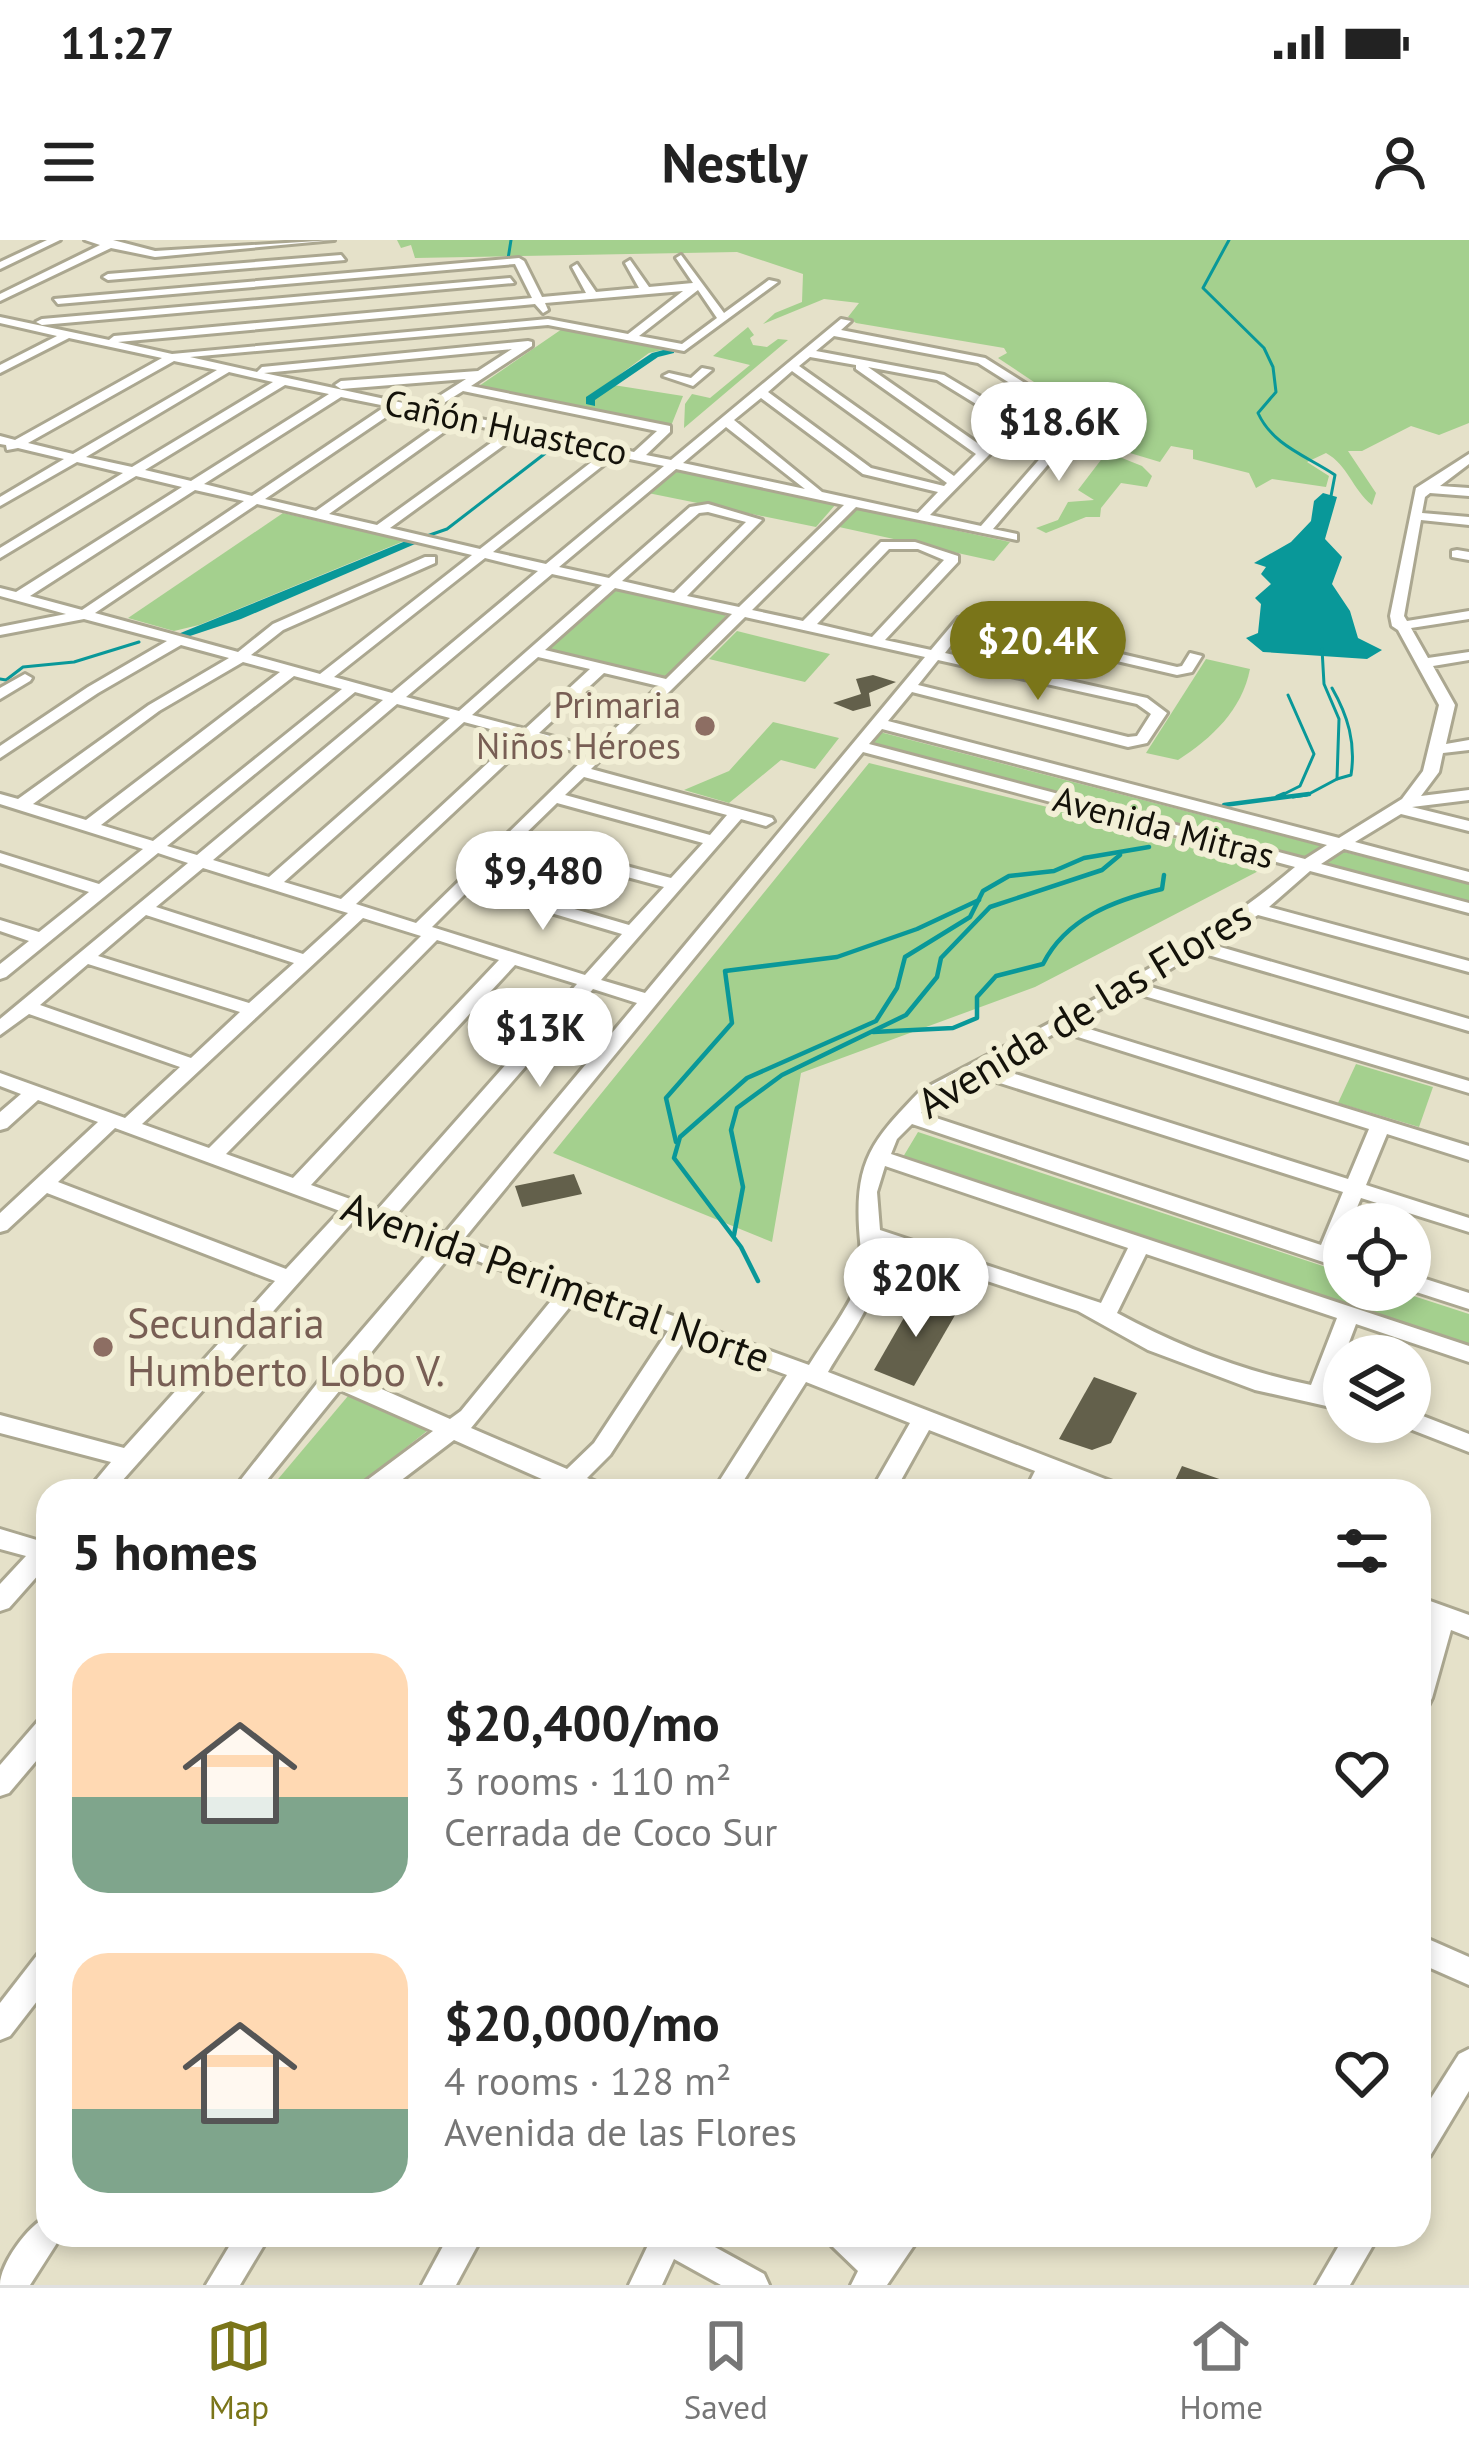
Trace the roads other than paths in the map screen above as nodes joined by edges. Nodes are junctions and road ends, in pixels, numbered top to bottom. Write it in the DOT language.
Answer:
graph roads {
  1 [pos="56,240"];
  2 [pos="90,240"];
  3 [pos="134,240"];
  4 [pos="329,240"];
  5 [pos="347,242"];
  6 [pos="117,244"];
  7 [pos="155,254"];
  8 [pos="341,258"];
  9 [pos="681,258"];
  10 [pos="502,263"];
  11 [pos="630,263"];
  12 [pos="0,266"];
  13 [pos="577,267"];
  14 [pos="343,276"];
  15 [pos="108,277"];
  16 [pos="510,281"];
  17 [pos="773,282"];
  18 [pos="698,286"];
  19 [pos="214,288"];
  20 [pos="645,290"];
  21 [pos="630,292"];
  22 [pos="347,295"];
  23 [pos="592,295"];
  24 [pos="0,298"];
  25 [pos="538,299"];
  26 [pos="58,301"];
  27 [pos="518,301"];
  28 [pos="217,306"];
  29 [pos="352,316"];
  30 [pos="0,320"];
  31 [pos="723,320"];
  32 [pos="845,321"];
  33 [pos="529,322"];
  34 [pos="548,322"];
  35 [pos="17,324"];
  36 [pos="582,327"];
  37 [pos="0,332"];
  38 [pos="832,332"];
  39 [pos="68,334"];
  40 [pos="359,337"];
  41 [pos="631,337"];
  42 [pos="533,340"];
  43 [pos="101,341"];
  44 [pos="684,348"];
  45 [pos="809,353"];
  46 [pos="172,356"];
  47 [pos="366,359"];
  48 [pos="850,361"];
  49 [pos="684,364"];
  50 [pos="793,367"];
  51 [pos="227,368"];
  52 [pos="0,370"];
  53 [pos="250,373"];
  54 [pos="481,374"];
  55 [pos="284,380"];
  56 [pos="372,382"];
  57 [pos="461,387"];
  58 [pos="322,388"];
  59 [pos="340,392"];
  60 [pos="762,393"];
  61 [pos="1039,397"];
  62 [pos="375,400"];
  63 [pos="398,404"];
  64 [pos="424,410"];
  65 [pos="457,417"];
  66 [pos="727,421"];
  67 [pos="1014,422"];
  68 [pos="517,430"];
  69 [pos="0,440"];
  70 [pos="17,444"];
  71 [pos="615,451"];
  72 [pos="0,453"];
  73 [pos="983,453"];
  74 [pos="638,455"];
  75 [pos="77,458"];
  76 [pos="1469,458"];
  77 [pos="676,464"];
  78 [pos="135,472"];
  79 [pos="949,485"];
  80 [pos="194,486"];
  81 [pos="1422,488"];
  82 [pos="1469,492"];
  83 [pos="820,495"];
  84 [pos="253,500"];
  85 [pos="0,502"];
  86 [pos="854,502"];
  87 [pos="317,515"];
  88 [pos="1415,516"];
  89 [pos="921,517"];
  90 [pos="1469,521"];
  91 [pos="379,530"];
  92 [pos="984,531"];
  93 [pos="1012,537"];
  94 [pos="0,554"];
  95 [pos="486,554"];
  96 [pos="430,560"];
  97 [pos="548,569"];
  98 [pos="613,582"];
  99 [pos="0,592"];
  100 [pos="680,596"];
  101 [pos="18,597"];
  102 [pos="745,611"];
  103 [pos="83,615"];
  104 [pos="1469,615"];
  105 [pos="808,625"];
  106 [pos="1399,626"];
  107 [pos="0,631"];
  108 [pos="180,640"];
  109 [pos="876,641"];
  110 [pos="536,652"];
  111 [pos="239,655"];
  112 [pos="936,655"];
  113 [pos="1195,656"];
  114 [pos="1469,656"];
  115 [pos="1426,663"];
  116 [pos="601,667"];
  117 [pos="293,669"];
  118 [pos="325,677"];
  119 [pos="26,678"];
  120 [pos="666,683"];
  121 [pos="354,686"];
  122 [pos="908,687"];
  123 [pos="0,695"];
  124 [pos="394,698"];
  125 [pos="1469,701"];
  126 [pos="1448,705"];
  127 [pos="460,716"];
  128 [pos="877,724"];
  129 [pos="530,735"];
  130 [pos="1469,745"];
  131 [pos="858,746"];
  132 [pos="1440,749"];
  133 [pos="0,753"];
  134 [pos="597,753"];
  135 [pos="580,771"];
  136 [pos="1469,795"];
  137 [pos="554,797"];
  138 [pos="0,799"];
  139 [pos="21,805"];
  140 [pos="1403,805"];
  141 [pos="737,814"];
  142 [pos="766,821"];
  143 [pos="1469,826"];
  144 [pos="88,827"];
  145 [pos="512,841"];
  146 [pos="716,841"];
  147 [pos="1339,843"];
  148 [pos="154,847"];
  149 [pos="0,858"];
  150 [pos="200,862"];
  151 [pos="1306,865"];
  152 [pos="1469,877"];
  153 [pos="273,883"];
  154 [pos="468,883"];
  155 [pos="676,885"];
  156 [pos="101,890"];
  157 [pos="1469,908"];
  158 [pos="145,909"];
  159 [pos="351,909"];
  160 [pos="1256,909"];
  161 [pos="0,925"];
  162 [pos="426,932"];
  163 [pos="633,932"];
  164 [pos="41,939"];
  165 [pos="1196,946"];
  166 [pos="87,958"];
  167 [pos="510,959"];
  168 [pos="303,960"];
  169 [pos="1469,967"];
  170 [pos="0,973"];
  171 [pos="592,983"];
  172 [pos="1129,986"];
  173 [pos="650,1001"];
  174 [pos="27,1007"];
  175 [pos="251,1010"];
  176 [pos="1058,1025"];
  177 [pos="1469,1025"];
  178 [pos="0,1029"];
  179 [pos="193,1065"];
  180 [pos="974,1068"];
  181 [pos="0,1079"];
  182 [pos="1469,1087"];
  183 [pos="34,1093"];
  184 [pos="906,1115"];
  185 [pos="0,1123"];
  186 [pos="119,1124"];
  187 [pos="1380,1127"];
  188 [pos="1469,1153"];
  189 [pos="878,1157"];
  190 [pos="209,1158"];
  191 [pos="44,1184"];
  192 [pos="1352,1187"];
  193 [pos="296,1188"];
  194 [pos="1348,1203"];
  195 [pos="352,1210"];
  196 [pos="380,1220"];
  197 [pos="1469,1225"];
  198 [pos="0,1226"];
  199 [pos="869,1234"];
  200 [pos="449,1241"];
  201 [pos="1141,1244"];
  202 [pos="1323,1254"];
  203 [pos="288,1278"];
  204 [pos="574,1287"];
  205 [pos="1431,1289"];
  206 [pos="1469,1301"];
  207 [pos="1106,1314"];
  208 [pos="1349,1314"];
  209 [pos="681,1328"];
  210 [pos="1469,1354"];
  211 [pos="808,1373"];
  212 [pos="334,1378"];
  213 [pos="1318,1395"];
  214 [pos="1323,1396"];
  215 [pos="924,1419"];
  216 [pos="0,1424"];
  217 [pos="1431,1428"];
  218 [pos="453,1430"];
  219 [pos="1469,1443"];
  220 [pos="128,1458"];
  221 [pos="1048,1468"];
  222 [pos="110,1479"];
  223 [pos="254,1479"];
  224 [pos="386,1479"];
  225 [pos="558,1479"];
  226 [pos="581,1479"];
  227 [pos="733,1479"];
  228 [pos="890,1479"];
  229 [pos="1043,1479"];
  230 [pos="1078,1479"];
  231 [pos="0,1539"];
  232 [pos="36,1548"];
  233 [pos="36,1563"];
  234 [pos="0,1601"];
  235 [pos="1431,1611"];
  236 [pos="1469,1626"];
  237 [pos="36,1742"];
  238 [pos="0,1784"];
  239 [pos="1431,1954"];
  240 [pos="1469,1971"];
  241 [pos="36,1980"];
  242 [pos="0,2026"];
  243 [pos="1469,2065"];
  244 [pos="1431,2126"];
  245 [pos="37,2247"];
  246 [pos="246,2247"];
  247 [pos="459,2247"];
  248 [pos="660,2247"];
  249 [pos="683,2247"];
  250 [pos="852,2247"];
  251 [pos="896,2247"];
  252 [pos="1356,2247"];
  253 [pos="873,2277"];
  254 [pos="10,2285"];
  255 [pos="222,2285"];
  256 [pos="438,2285"];
  257 [pos="645,2285"];
  258 [pos="754,2285"];
  259 [pos="1332,2285"];
  1 -- 12 [label="street"];
  2 -- 6 [label="street"];
  3 -- 6 [label="street"];
  4 -- 7 [label="street"];
  5 -- 8 [label="street"];
  6 -- 7 [label="street"];
  6 -- 24 [label="street"];
  7 -- 15 [label="street"];
  8 -- 14 [label="street"];
  8 -- 15 [label="street"];
  9 -- 18 [label="street"];
  10 -- 14 [label="street"];
  10 -- 16 [label="street"];
  10 -- 25 [label="street"];
  11 -- 20 [label="street"];
  13 -- 23 [label="street"];
  14 -- 19 [label="street"];
  14 -- 22 [label="street"];
  15 -- 26 [label="street"];
  16 -- 22 [label="street"];
  16 -- 27 [label="street"];
  17 -- 31 [label="street"];
  18 -- 20 [label="street"];
  18 -- 31 [label="street"];
  18 -- 41 [label="street"];
  19 -- 26 [label="street"];
  19 -- 28 [label="street"];
  20 -- 21 [label="street"];
  21 -- 23 [label="street"];
  21 -- 36 [label="street"];
  22 -- 28 [label="street"];
  22 -- 29 [label="street"];
  23 -- 25 [label="street"];
  25 -- 27 [label="street"];
  25 -- 34 [label="street"];
  26 -- 35 [label="street"];
  27 -- 29 [label="street"];
  27 -- 33 [label="street"];
  28 -- 35 [label="street"];
  29 -- 40 [label="street"];
  29 -- 43 [label="street"];
  30 -- 35 [label="street, Cañón Huasteco"];
  31 -- 44 [label="street"];
  32 -- 38 [label="street"];
  33 -- 34 [label="street"];
  33 -- 40 [label="street"];
  33 -- 42 [label="street"];
  34 -- 36 [label="street"];
  34 -- 42 [label="street"];
  35 -- 37 [label="street"];
  35 -- 39 [label="street, Cañón Huasteco"];
  36 -- 41 [label="street"];
  38 -- 45 [label="street"];
  38 -- 61 [label="street"];
  39 -- 43 [label="street, Cañón Huasteco"];
  39 -- 52 [label="street"];
  40 -- 46 [label="street"];
  40 -- 47 [label="street"];
  41 -- 44 [label="street"];
  42 -- 47 [label="street"];
  42 -- 54 [label="street"];
  43 -- 46 [label="street, Cañón Huasteco"];
  44 -- 49 [label="street"];
  45 -- 48 [label="street"];
  45 -- 50 [label="street"];
  46 -- 51 [label="street, Cañón Huasteco"];
  46 -- 70 [label="street"];
  47 -- 53 [label="street"];
  47 -- 56 [label="street"];
  48 -- 67 [label="street"];
  48 -- 73 [label="street"];
  50 -- 60 [label="street"];
  50 -- 79 [label="street"];
  51 -- 53 [label="street, Cañón Huasteco"];
  51 -- 75 [label="street"];
  53 -- 55 [label="street, Cañón Huasteco"];
  54 -- 56 [label="street"];
  54 -- 57 [label="street"];
  55 -- 58 [label="street, Cañón Huasteco"];
  55 -- 78 [label="street"];
  56 -- 58 [label="street"];
  56 -- 62 [label="street"];
  57 -- 64 [label="street"];
  57 -- 74 [label="street"];
  58 -- 59 [label="street, Cañón Huasteco"];
  59 -- 62 [label="street, Cañón Huasteco"];
  59 -- 80 [label="street"];
  60 -- 66 [label="street"];
  60 -- 79 [label="street"];
  61 -- 67 [label="street"];
  61 -- 92 [label="street"];
  62 -- 63 [label="street, Cañón Huasteco"];
  63 -- 64 [label="street, Cañón Huasteco"];
  63 -- 84 [label="street"];
  64 -- 65 [label="street, Cañón Huasteco"];
  65 -- 68 [label="street, Cañón Huasteco"];
  65 -- 87 [label="street"];
  66 -- 77 [label="street"];
  66 -- 83 [label="street"];
  67 -- 73 [label="street"];
  68 -- 71 [label="street, Cañón Huasteco"];
  68 -- 91 [label="street"];
  69 -- 70 [label="street"];
  70 -- 72 [label="street"];
  70 -- 75 [label="street"];
  71 -- 74 [label="street, Cañón Huasteco"];
  71 -- 95 [label="street"];
  73 -- 79 [label="street"];
  74 -- 77 [label="street, Cañón Huasteco"];
  75 -- 78 [label="street"];
  75 -- 85 [label="street"];
  76 -- 81 [label="street"];
  77 -- 83 [label="street, Cañón Huasteco"];
  77 -- 97 [label="street"];
  78 -- 80 [label="street"];
  78 -- 94 [label="street"];
  79 -- 89 [label="street"];
  80 -- 84 [label="street"];
  80 -- 101 [label="street"];
  81 -- 82 [label="street"];
  81 -- 88 [label="street"];
  83 -- 86 [label="street, Cañón Huasteco"];
  84 -- 87 [label="street"];
  84 -- 103 [label="street"];
  86 -- 89 [label="street, Cañón Huasteco"];
  86 -- 102 [label="street"];
  87 -- 91 [label="street"];
  88 -- 90 [label="street"];
  88 -- 106 [label="street"];
  89 -- 92 [label="street, Cañón Huasteco"];
  91 -- 95 [label="street"];
  92 -- 93 [label="street, Cañón Huasteco"];
  95 -- 97 [label="street"];
  95 -- 118 [label="street"];
  96 -- 111 [label="street"];
  97 -- 98 [label="street"];
  97 -- 124 [label="street"];
  98 -- 100 [label="street"];
  98 -- 100 [label="street"];
  98 -- 110 [label="street"];
  99 -- 101 [label="street"];
  100 -- 102 [label="street"];
  101 -- 103 [label="street"];
  102 -- 105 [label="street"];
  102 -- 120 [label="street"];
  103 -- 107 [label="street"];
  103 -- 108 [label="street"];
  104 -- 106 [label="street"];
  105 -- 109 [label="street"];
  105 -- 109 [label="street"];
  106 -- 115 [label="street"];
  108 -- 111 [label="street"];
  108 -- 133 [label="street"];
  109 -- 112 [label="street"];
  110 -- 116 [label="street"];
  110 -- 127 [label="street"];
  111 -- 117 [label="street"];
  111 -- 139 [label="street"];
  112 -- 113 [label="street"];
  112 -- 122 [label="street"];
  112 -- 122 [label="street"];
  114 -- 115 [label="street"];
  115 -- 126 [label="street"];
  116 -- 120 [label="street"];
  116 -- 129 [label="street"];
  117 -- 118 [label="street"];
  117 -- 144 [label="street"];
  118 -- 121 [label="street"];
  119 -- 123 [label="street"];
  120 -- 134 [label="street"];
  121 -- 124 [label="street"];
  121 -- 148 [label="street"];
  122 -- 128 [label="street"];
  124 -- 127 [label="street"];
  124 -- 150 [label="street"];
  125 -- 126 [label="street"];
  126 -- 132 [label="street, Avenida de las Flores"];
  127 -- 129 [label="street"];
  127 -- 153 [label="street"];
  128 -- 131 [label="street"];
  128 -- 147 [label="street, Avenida Mitras"];
  129 -- 134 [label="street"];
  129 -- 159 [label="street"];
  130 -- 132 [label="street"];
  131 -- 151 [label="street, Avenida Mitras"];
  131 -- 173 [label="street"];
  132 -- 140 [label="street, Avenida de las Flores"];
  134 -- 135 [label="street"];
  135 -- 137 [label="street"];
  135 -- 141 [label="street"];
  136 -- 140 [label="street"];
  137 -- 145 [label="street"];
  137 -- 146 [label="street"];
  138 -- 139 [label="street"];
  139 -- 144 [label="street"];
  140 -- 143 [label="street"];
  140 -- 147 [label="street, Avenida de las Flores"];
  141 -- 142 [label="street"];
  141 -- 146 [label="street"];
  144 -- 148 [label="street"];
  145 -- 154 [label="street"];
  145 -- 155 [label="street"];
  146 -- 155 [label="street"];
  147 -- 151 [label="street, Avenida de las Flores"];
  147 -- 152 [label="street, Avenida Mitras"];
  148 -- 150 [label="street"];
  148 -- 156 [label="street"];
  149 -- 156 [label="street"];
  150 -- 153 [label="street"];
  150 -- 158 [label="street"];
  151 -- 157 [label="street, Avenida Mitras"];
  151 -- 160 [label="street, Avenida de las Flores"];
  153 -- 159 [label="street"];
  154 -- 162 [label="street"];
  154 -- 163 [label="street"];
  155 -- 163 [label="street"];
  156 -- 164 [label="street"];
  158 -- 166 [label="street"];
  158 -- 168 [label="street"];
  159 -- 162 [label="street"];
  159 -- 168 [label="street"];
  160 -- 165 [label="street, Avenida de las Flores"];
  160 -- 169 [label="street"];
  161 -- 164 [label="street"];
  162 -- 167 [label="street"];
  162 -- 190 [label="street"];
  163 -- 171 [label="street"];
  164 -- 170 [label="street"];
  165 -- 172 [label="street, Avenida de las Flores"];
  165 -- 177 [label="street"];
  166 -- 174 [label="street"];
  166 -- 175 [label="street"];
  167 -- 171 [label="street"];
  167 -- 193 [label="street"];
  168 -- 175 [label="street"];
  171 -- 173 [label="street"];
  171 -- 196 [label="street"];
  172 -- 176 [label="street, Avenida de las Flores"];
  172 -- 182 [label="street"];
  173 -- 200 [label="street"];
  174 -- 178 [label="street"];
  174 -- 179 [label="street"];
  175 -- 179 [label="street"];
  176 -- 180 [label="street, Avenida de las Flores"];
  176 -- 187 [label="street"];
  179 -- 186 [label="street"];
  180 -- 184 [label="street, Avenida de las Flores"];
  180 -- 192 [label="street"];
  181 -- 183 [label="street, Avenida Perimetral Norte"];
  183 -- 185 [label="street"];
  183 -- 186 [label="street, Avenida Perimetral Norte"];
  184 -- 189 [label="street, Avenida de las Flores"];
  184 -- 202 [label="street"];
  186 -- 190 [label="street, Avenida Perimetral Norte"];
  186 -- 191 [label="street"];
  187 -- 188 [label="street"];
  187 -- 192 [label="street"];
  189 -- 199 [label="street, Avenida de las Flores"];
  189 -- 201 [label="street"];
  190 -- 193 [label="street, Avenida Perimetral Norte"];
  191 -- 198 [label="street"];
  191 -- 203 [label="street"];
  192 -- 194 [label="street"];
  192 -- 197 [label="street"];
  193 -- 195 [label="street, Avenida Perimetral Norte"];
  195 -- 196 [label="street, Avenida Perimetral Norte"];
  195 -- 203 [label="street"];
  196 -- 200 [label="street, Avenida Perimetral Norte"];
  199 -- 207 [label="street"];
  199 -- 211 [label="street, Avenida de las Flores"];
  200 -- 204 [label="street, Avenida Perimetral Norte"];
  200 -- 212 [label="street"];
  201 -- 207 [label="street"];
  201 -- 208 [label="street"];
  203 -- 220 [label="street"];
  204 -- 209 [label="street, Avenida Perimetral Norte"];
  204 -- 218 [label="street"];
  205 -- 206 [label="street"];
  207 -- 213 [label="street"];
  208 -- 210 [label="street"];
  208 -- 213 [label="street"];
  209 -- 211 [label="street, Avenida Perimetral Norte"];
  209 -- 226 [label="street"];
  211 -- 215 [label="street, Avenida Perimetral Norte"];
  211 -- 227 [label="street, Avenida de las Flores"];
  212 -- 218 [label="street"];
  212 -- 223 [label="street"];
  213 -- 214 [label="street"];
  215 -- 221 [label="street, Avenida Perimetral Norte"];
  215 -- 228 [label="street"];
  216 -- 220 [label="street"];
  217 -- 219 [label="street"];
  218 -- 224 [label="street"];
  218 -- 225 [label="street"];
  220 -- 222 [label="street"];
  221 -- 229 [label="street"];
  221 -- 230 [label="street, Avenida Perimetral Norte"];
  231 -- 232 [label="street"];
  233 -- 234 [label="street"];
  235 -- 236 [label="street"];
  237 -- 238 [label="street"];
  239 -- 240 [label="street"];
  241 -- 242 [label="street"];
  243 -- 244 [label="street"];
  245 -- 254 [label="street"];
  246 -- 255 [label="street"];
  247 -- 256 [label="street"];
  248 -- 257 [label="street"];
  249 -- 258 [label="street"];
  250 -- 253 [label="street"];
  251 -- 253 [label="street"];
  252 -- 259 [label="street"];
}
